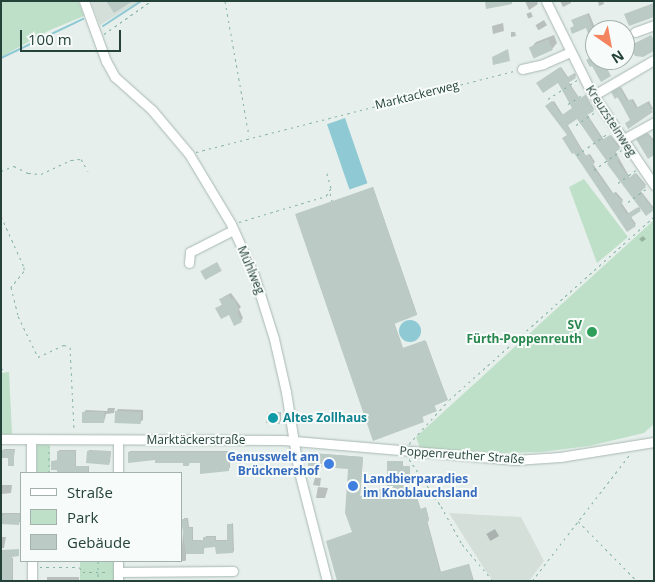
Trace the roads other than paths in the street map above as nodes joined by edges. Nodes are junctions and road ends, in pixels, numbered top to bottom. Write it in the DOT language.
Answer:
graph roads {
  1 [pos="84,1"];
  2 [pos="546,1"];
  3 [pos="654,25"];
  4 [pos="635,32"];
  5 [pos="570,52"];
  6 [pos="654,60"];
  7 [pos="522,68"];
  8 [pos="592,92"];
  9 [pos="654,122"];
  10 [pos="624,143"];
  11 [pos="653,184"];
  12 [pos="232,227"];
  13 [pos="189,263"];
  14 [pos="1,439"];
  15 [pos="31,439"];
  16 [pos="118,440"];
  17 [pos="292,441"];
  18 [pos="654,442"];
  19 [pos="390,449"];
  20 [pos="31,472"];
  21 [pos="118,472"];
  22 [pos="118,562"];
  23 [pos="32,564"];
  24 [pos="233,571"];
  25 [pos="118,576"];
  26 [pos="32,581"];
  27 [pos="327,581"];
  1 -- 12 [label="street, Mühlweg"];
  2 -- 5 [label="street, Kreuzsteinweg"];
  3 -- 4 [label="street"];
  5 -- 7 [label="street"];
  5 -- 8 [label="street, Kreuzsteinweg"];
  6 -- 8 [label="street"];
  8 -- 10 [label="street, Kreuzsteinweg"];
  9 -- 10 [label="street"];
  10 -- 11 [label="street, Kreuzsteinweg"];
  12 -- 13 [label="street"];
  12 -- 17 [label="street, Mühlweg"];
  14 -- 15 [label="street, Marktäckerstraße"];
  15 -- 16 [label="street, Marktäckerstraße"];
  15 -- 20 [label="street"];
  16 -- 17 [label="street, Marktäckerstraße"];
  16 -- 21 [label="street"];
  17 -- 19 [label="street, Marktäckerstraße"];
  17 -- 27 [label="street, Mühlweg"];
  18 -- 19 [label="street, Poppenreuther Straße"];
  22 -- 25 [label="street"];
  23 -- 26 [label="street"];
  24 -- 25 [label="street"];
}
